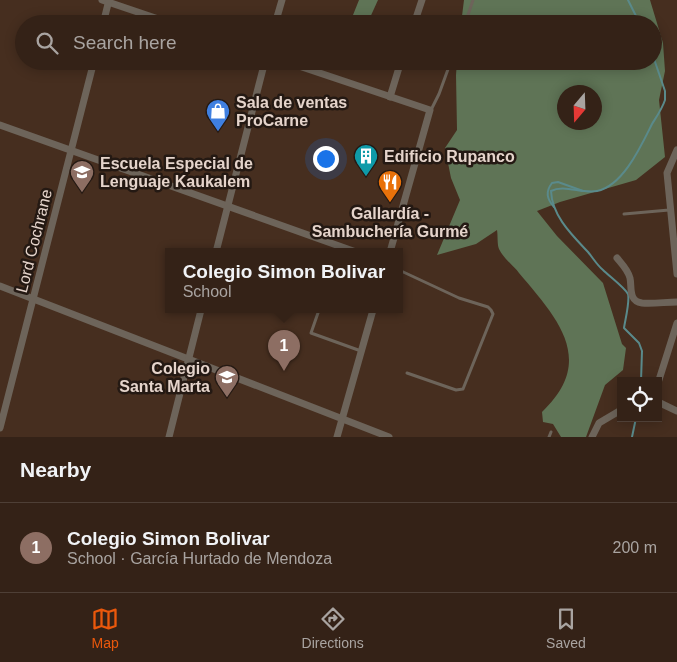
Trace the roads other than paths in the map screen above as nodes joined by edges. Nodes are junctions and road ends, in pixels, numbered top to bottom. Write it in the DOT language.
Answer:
graph roads {
  1 [pos="282,0"];
  2 [pos="422,0"];
  3 [pos="473,0"];
  4 [pos="107,1"];
  5 [pos="105,15"];
  6 [pos="147,15"];
  7 [pos="278,15"];
  8 [pos="417,15"];
  9 [pos="468,15"];
  10 [pos="92,70"];
  11 [pos="263,70"];
  12 [pos="311,70"];
  13 [pos="398,70"];
  14 [pos="448,70"];
  15 [pos="390,96"];
  16 [pos="430,110"];
  17 [pos="0,125"];
  18 [pos="72,150"];
  19 [pos="677,150"];
  20 [pos="228,206"];
  21 [pos="670,210"];
  22 [pos="624,214"];
  23 [pos="217,248"];
  24 [pos="345,248"];
  25 [pos="391,248"];
  26 [pos="617,258"];
  27 [pos="403,272"];
  28 [pos="677,274"];
  29 [pos="0,286"];
  30 [pos="33,299"];
  31 [pos="677,302"];
  32 [pos="200,313"];
  33 [pos="318,313"];
  34 [pos="372,313"];
  35 [pos="677,323"];
  36 [pos="362,351"];
  37 [pos="188,360"];
  38 [pos="407,373"];
  39 [pos="660,377"];
  40 [pos="662,404"];
  41 [pos="677,411"];
  42 [pos="617,412"];
  43 [pos="342,419"];
  44 [pos="0,428"];
  45 [pos="550,432"];
  46 [pos="169,437"];
  47 [pos="338,437"];
  48 [pos="389,437"];
  49 [pos="549,437"];
  50 [pos="592,437"];
  1 -- 7 [label="street"];
  2 -- 8 [label="street"];
  3 -- 9 [label="lane"];
  4 -- 5 [label="street"];
  4 -- 6 [label="street"];
  10 -- 18 [label="street, Lord Cochrane"];
  11 -- 20 [label="street"];
  12 -- 15 [label="street"];
  13 -- 15 [label="street"];
  14 -- 16 [label="lane"];
  15 -- 16 [label="street"];
  16 -- 25 [label="street"];
  17 -- 18 [label="street"];
  18 -- 20 [label="street"];
  18 -- 30 [label="street, Lord Cochrane"];
  19 -- 21 [label="street"];
  20 -- 23 [label="street"];
  20 -- 24 [label="street"];
  21 -- 22 [label="lane"];
  21 -- 28 [label="street"];
  26 -- 31 [label="street"];
  27 -- 38 [label="lane"];
  29 -- 30 [label="street"];
  30 -- 37 [label="street"];
  30 -- 44 [label="street, Lord Cochrane"];
  32 -- 37 [label="street"];
  33 -- 36 [label="lane"];
  34 -- 36 [label="street"];
  35 -- 39 [label="street"];
  36 -- 43 [label="street"];
  37 -- 43 [label="street"];
  37 -- 46 [label="street"];
  40 -- 41 [label="street"];
  42 -- 50 [label="street"];
  43 -- 47 [label="street"];
  43 -- 48 [label="street"];
  45 -- 49 [label="lane"];
}
